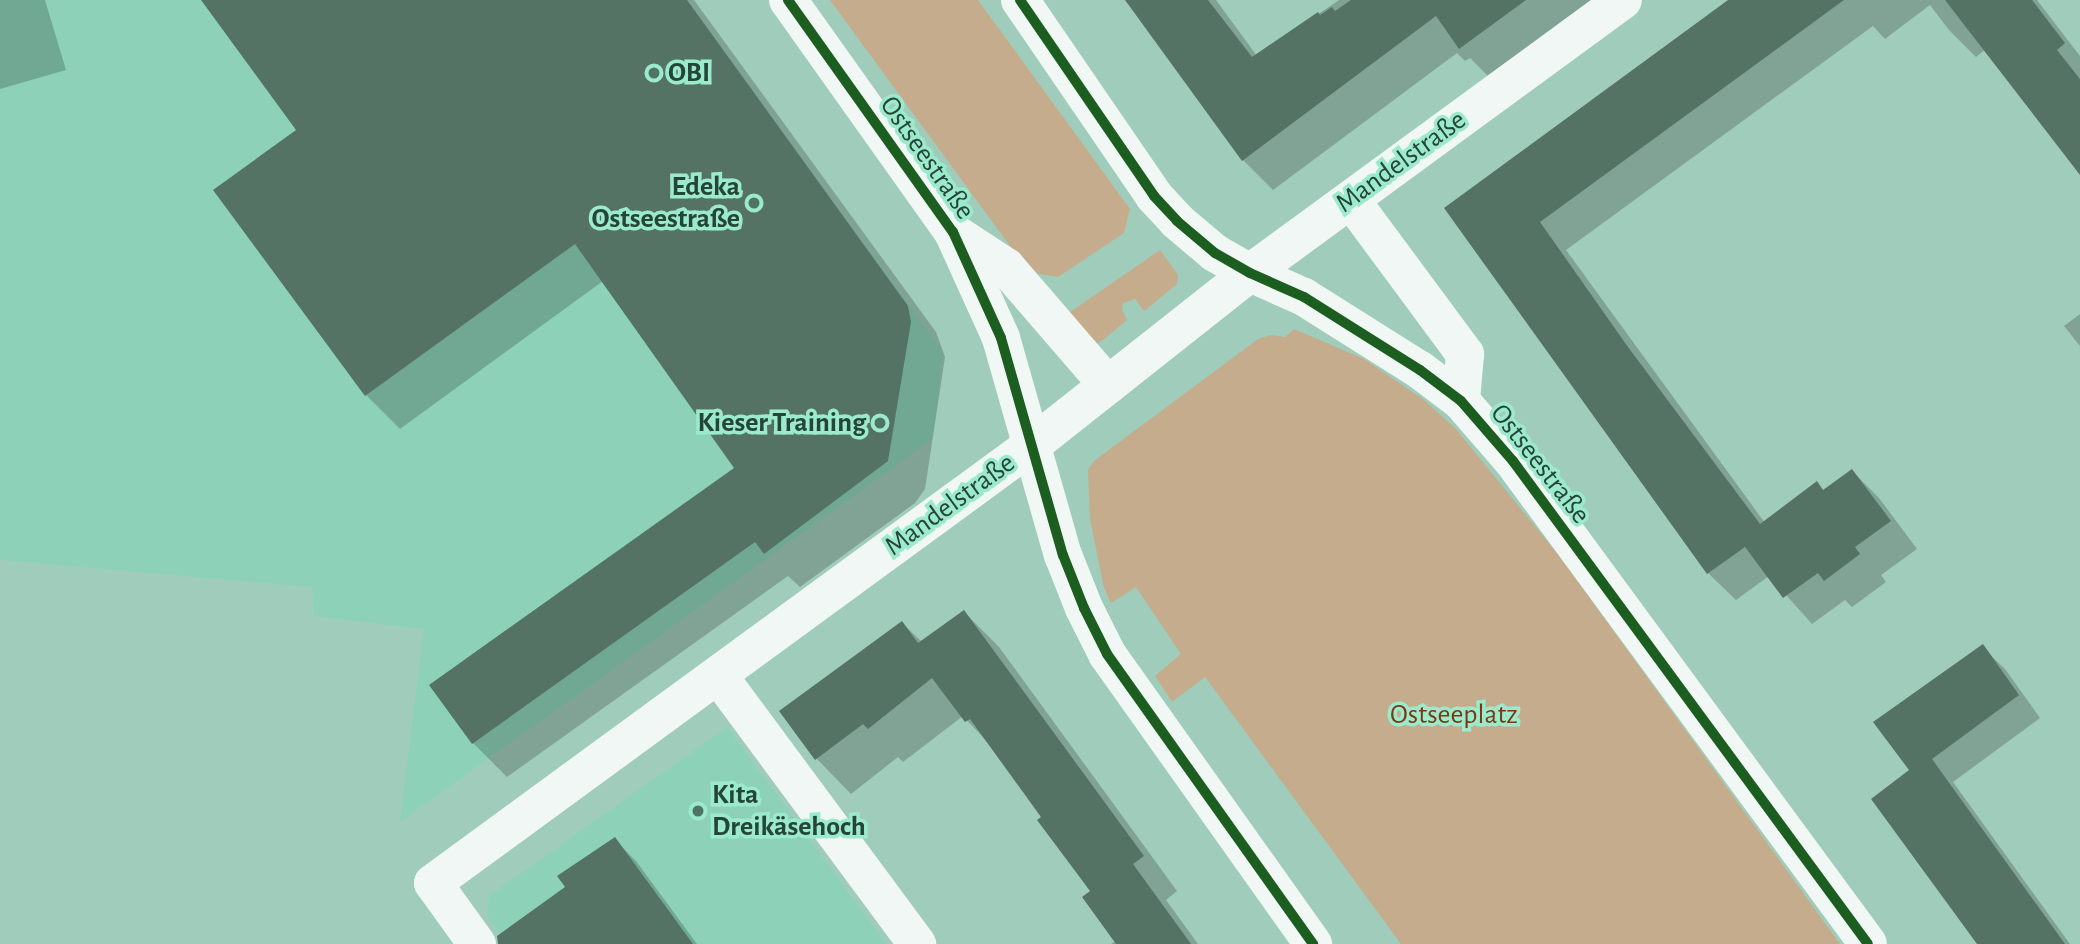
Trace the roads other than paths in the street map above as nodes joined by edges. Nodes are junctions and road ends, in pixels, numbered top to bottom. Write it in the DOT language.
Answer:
graph roads {
  1 [pos="788,0"];
  2 [pos="1020,0"];
  3 [pos="1623,0"];
  4 [pos="1351,200"];
  5 [pos="953,232"];
  6 [pos="1250,273"];
  7 [pos="1108,385"];
  8 [pos="1461,401"];
  9 [pos="1032,445"];
  10 [pos="718,675"];
  11 [pos="477,944"];
  12 [pos="917,944"];
  13 [pos="1313,944"];
  14 [pos="1868,944"];
  1 -- 5 [label="main road, Ostseestraße"];
  2 -- 6 [label="main road, Ostseestraße"];
  3 -- 4 [label="main road, Mandelstraße"];
  4 -- 6 [label="main road, Mandelstraße"];
  4 -- 8 [label="main road"];
  5 -- 7 [label="main road"];
  5 -- 9 [label="main road, Ostseestraße"];
  6 -- 7 [label="main road, Mandelstraße"];
  6 -- 8 [label="main road, Ostseestraße"];
  7 -- 9 [label="main road, Mandelstraße"];
  8 -- 14 [label="main road, Ostseestraße"];
  9 -- 10 [label="main road, Mandelstraße"];
  9 -- 13 [label="main road, Ostseestraße"];
  10 -- 11 [label="main road, Mandelstraße"];
  10 -- 12 [label="main road"];
}
